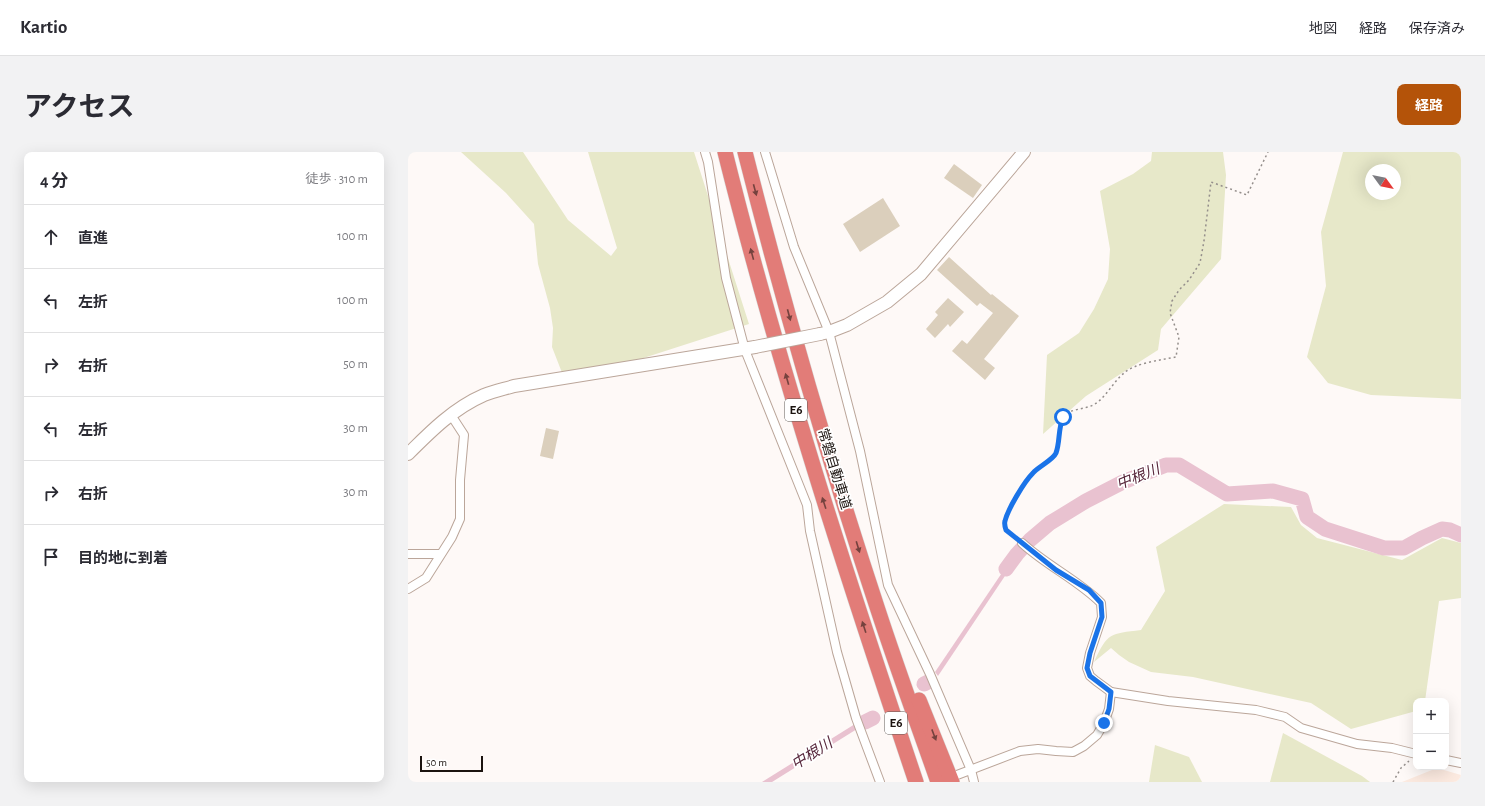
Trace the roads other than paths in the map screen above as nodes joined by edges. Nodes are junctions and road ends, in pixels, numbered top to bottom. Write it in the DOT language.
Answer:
graph roads {
  1 [pos="705,152"];
  2 [pos="725,152"];
  3 [pos="745,152"];
  4 [pos="765,152"];
  5 [pos="1024,152"];
  6 [pos="824,333"];
  7 [pos="750,348"];
  8 [pos="451,415"];
  9 [pos="408,454"];
  10 [pos="1025,546"];
  11 [pos="408,554"];
  12 [pos="440,554"];
  13 [pos="408,589"];
  14 [pos="878,610"];
  15 [pos="876,664"];
  16 [pos="1111,692"];
  17 [pos="1413,753"];
  18 [pos="1449,761"];
  19 [pos="1461,764"];
  20 [pos="971,770"];
  21 [pos="955,778"];
  22 [pos="880,782"];
  23 [pos="908,782"];
  24 [pos="916,782"];
  25 [pos="938,782"];
  26 [pos="974,782"];
  1 -- 7 [label="street"];
  15 -- 2 [label="highway, 常磐自動車道 / E6, one-way"];
  3 -- 14 [label="highway, 常磐自動車道 / E6, one-way"];
  4 -- 6 [label="street"];
  5 -- 6 [label="street"];
  6 -- 7 [label="street, bridge"];
  6 -- 20 [label="street"];
  7 -- 8 [label="street"];
  7 -- 22 [label="street"];
  8 -- 9 [label="street"];
  8 -- 12 [label="street"];
  10 -- 16 [label="street"];
  11 -- 12 [label="street"];
  12 -- 13 [label="street"];
  14 -- 21 [label="highway, one-way"];
  14 -- 25 [label="highway, 常磐自動車道 / E6"];
  15 -- 23 [label="highway"];
  15 -- 24 [label="highway, 常磐自動車道 / E6"];
  16 -- 17 [label="street"];
  16 -- 20 [label="street"];
  18 -- 19 [label="street"];
  20 -- 21 [label="street"];
  20 -- 26 [label="street"];
}
